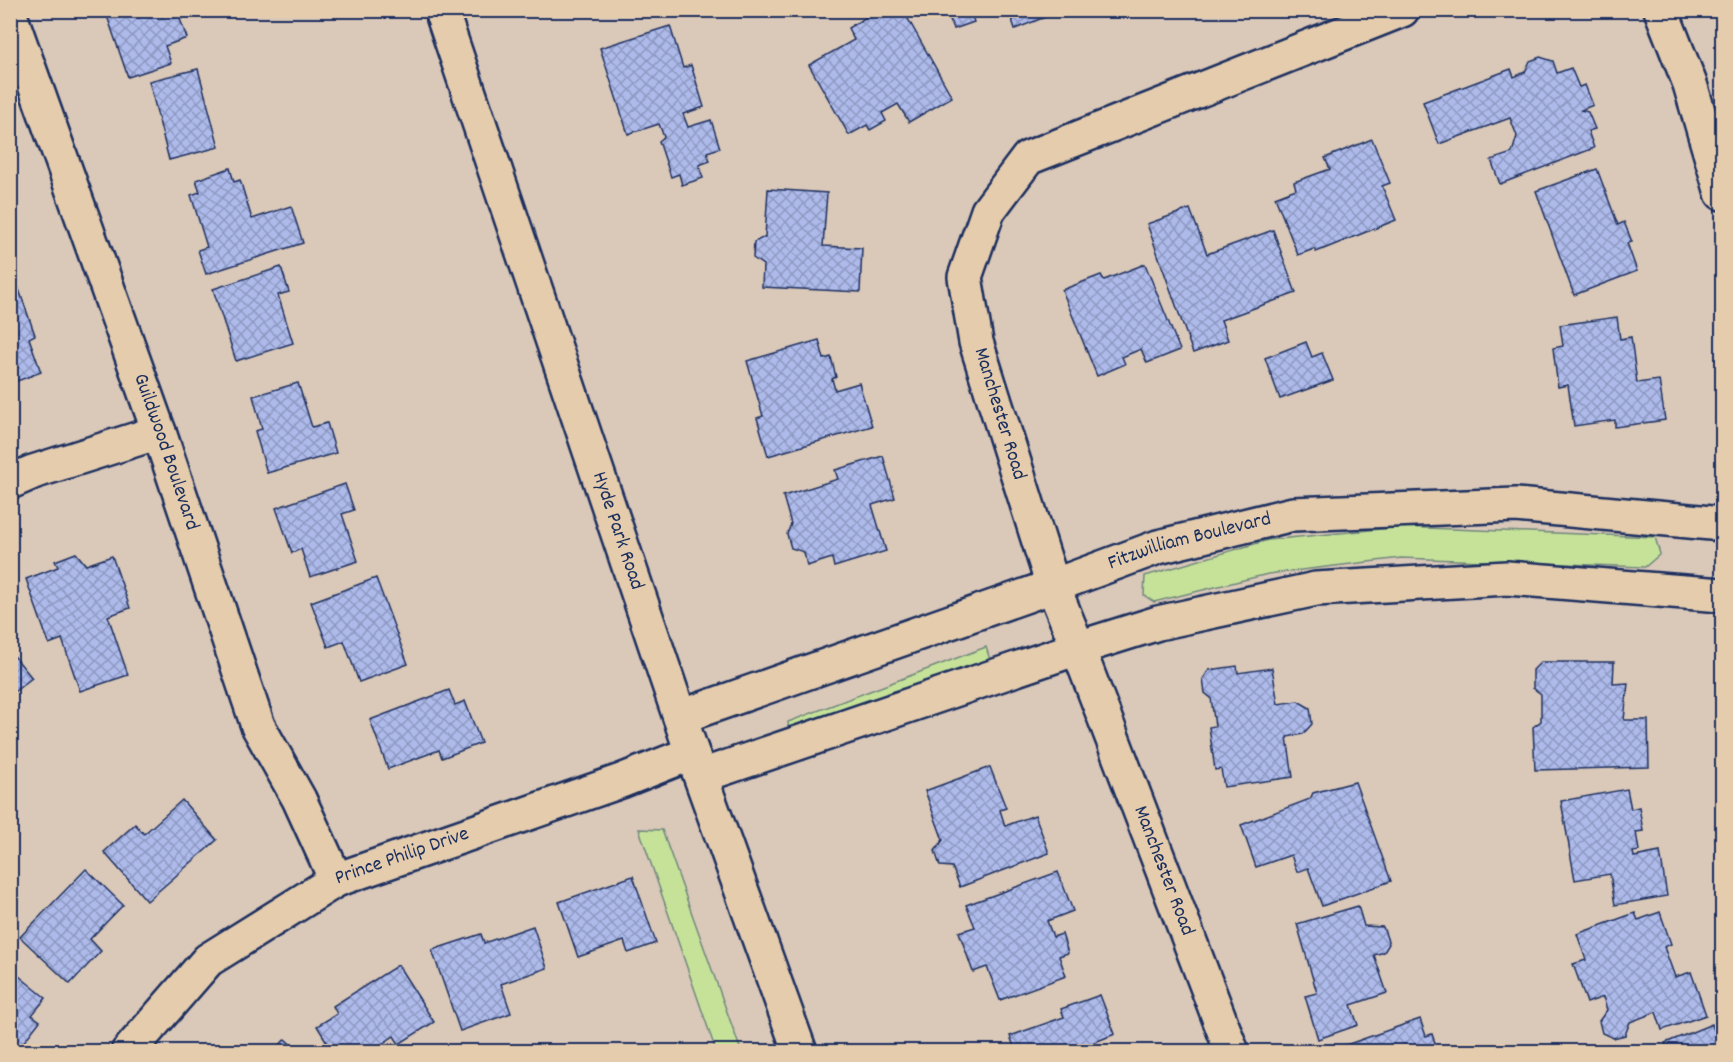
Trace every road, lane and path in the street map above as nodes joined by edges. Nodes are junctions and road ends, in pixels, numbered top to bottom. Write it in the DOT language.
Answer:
graph roads {
  1 [pos="441,10"];
  2 [pos="1402,10"];
  3 [pos="1661,10"];
  4 [pos="10,15"];
  5 [pos="1722,193"];
  6 [pos="159,432"];
  7 [pos="10,482"];
  8 [pos="1722,524"];
  9 [pos="1053,586"];
  10 [pos="1722,595"];
  11 [pos="1078,648"];
  12 [pos="680,717"];
  13 [pos="697,765"];
  14 [pos="336,880"];
  15 [pos="128,1052"];
  16 [pos="800,1052"];
  17 [pos="1232,1052"];
  1 -- 12 [label="street, Hyde Park Road"];
  2 -- 9 [label="street, Manchester Road"];
  3 -- 5 [label="street"];
  4 -- 6 [label="street, Guildwood Boulevard"];
  6 -- 7 [label="street"];
  6 -- 14 [label="street, Guildwood Boulevard"];
  8 -- 9 [label="street, Fitzwilliam Boulevard"];
  9 -- 11 [label="street, Manchester Road"];
  9 -- 12 [label="street, Fitzwilliam Boulevard"];
  10 -- 11 [label="street"];
  11 -- 13 [label="street"];
  11 -- 17 [label="street, Manchester Road"];
  12 -- 13 [label="street, Hyde Park Road"];
  13 -- 14 [label="street, Prince Philip Drive"];
  13 -- 16 [label="street, Hyde Park Road"];
  14 -- 15 [label="street, Prince Philip Drive"];
}
